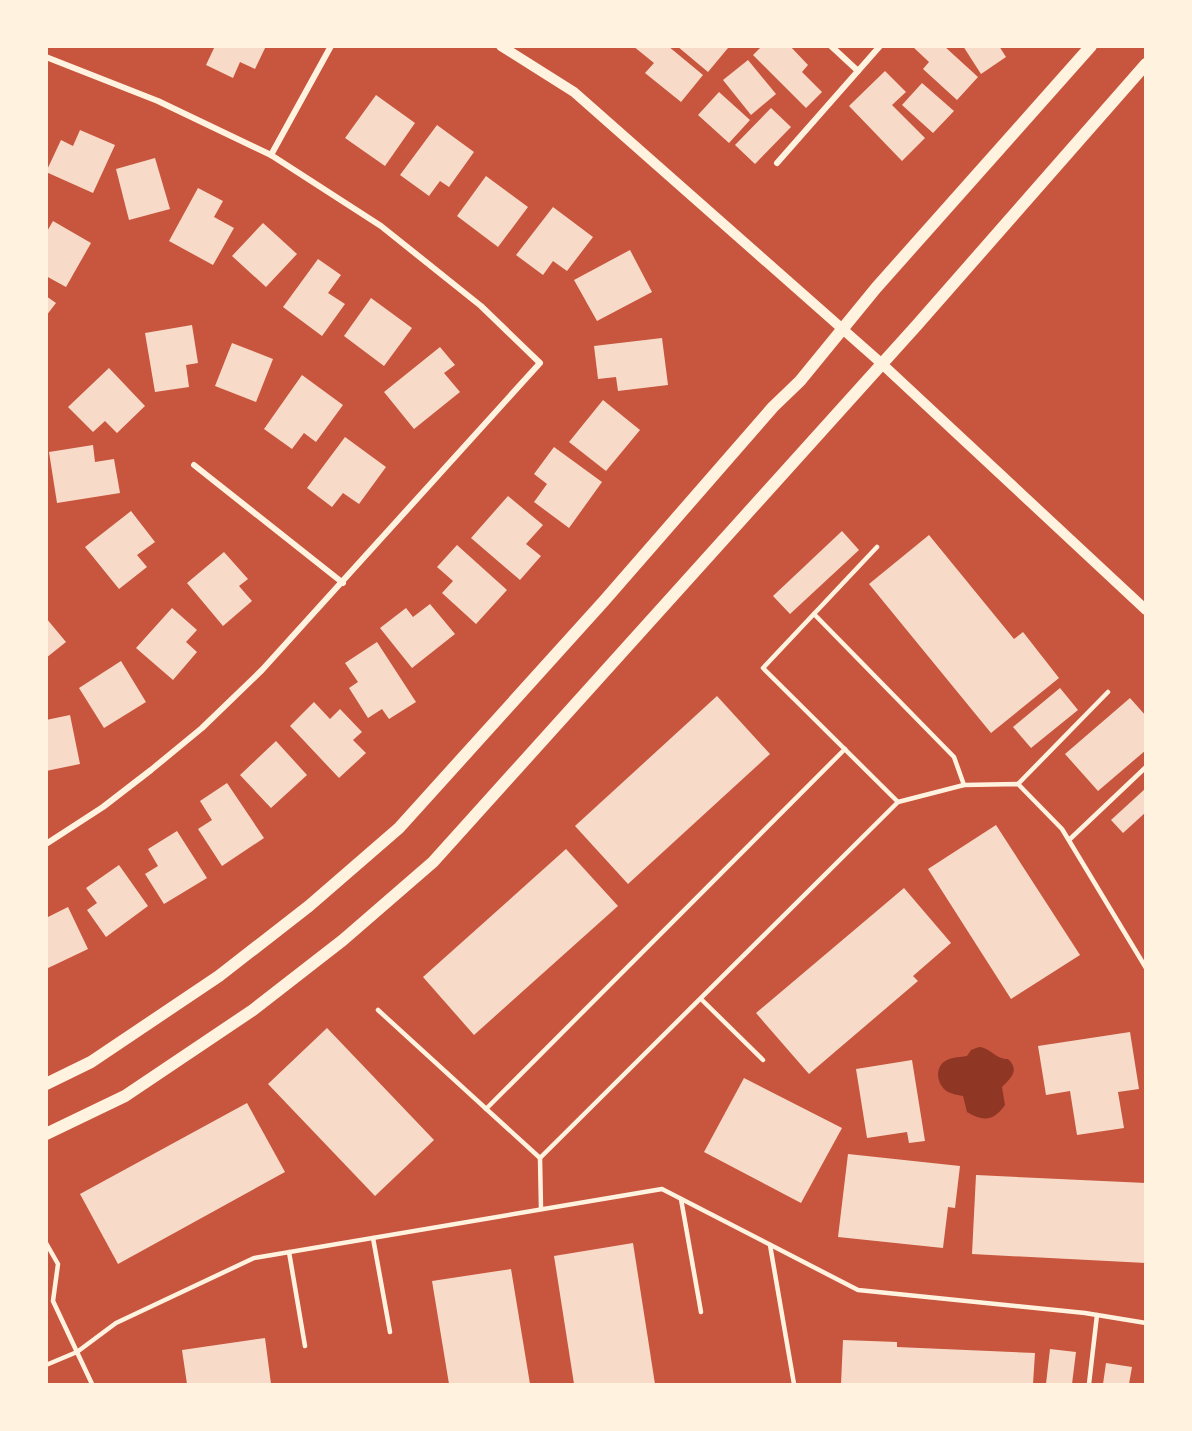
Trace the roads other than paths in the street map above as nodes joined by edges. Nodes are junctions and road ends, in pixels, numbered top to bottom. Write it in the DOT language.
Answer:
graph roads {
  1 [pos="331,46"];
  2 [pos="501,46"];
  3 [pos="831,46"];
  4 [pos="880,46"];
  5 [pos="1091,46"];
  6 [pos="46,57"];
  7 [pos="1146,64"];
  8 [pos="858,70"];
  9 [pos="271,155"];
  10 [pos="777,163"];
  11 [pos="842,330"];
  12 [pos="881,363"];
  13 [pos="194,465"];
  14 [pos="877,547"];
  15 [pos="343,583"];
  16 [pos="1146,610"];
  17 [pos="814,614"];
  18 [pos="1108,692"];
  19 [pos="845,749"];
  20 [pos="1146,767"];
  21 [pos="1018,784"];
  22 [pos="964,785"];
  23 [pos="898,802"];
  24 [pos="1069,840"];
  25 [pos="46,844"];
  26 [pos="1146,968"];
  27 [pos="701,999"];
  28 [pos="378,1010"];
  29 [pos="763,1060"];
  30 [pos="46,1084"];
  31 [pos="486,1109"];
  32 [pos="46,1134"];
  33 [pos="540,1158"];
  34 [pos="681,1199"];
  35 [pos="541,1209"];
  36 [pos="373,1238"];
  37 [pos="46,1243"];
  38 [pos="770,1245"];
  39 [pos="289,1252"];
  40 [pos="46,1297"];
  41 [pos="53,1301"];
  42 [pos="701,1312"];
  43 [pos="1097,1315"];
  44 [pos="1146,1323"];
  45 [pos="390,1332"];
  46 [pos="305,1346"];
  47 [pos="77,1352"];
  48 [pos="46,1365"];
  49 [pos="92,1384"];
  50 [pos="794,1384"];
  51 [pos="1089,1384"];
  1 -- 9 [label="street"];
  2 -- 11 [label="street"];
  3 -- 8 [label="street"];
  4 -- 8 [label="street"];
  5 -- 11 [label="main road"];
  6 -- 9 [label="street"];
  7 -- 12 [label="main road"];
  8 -- 10 [label="street"];
  9 -- 15 [label="street"];
  11 -- 12 [label="street"];
  11 -- 30 [label="main road"];
  12 -- 16 [label="street"];
  12 -- 32 [label="main road"];
  13 -- 15 [label="street"];
  14 -- 17 [label="lane"];
  15 -- 25 [label="street"];
  17 -- 19 [label="lane"];
  17 -- 22 [label="lane"];
  18 -- 21 [label="lane"];
  19 -- 23 [label="lane"];
  19 -- 31 [label="lane"];
  20 -- 24 [label="lane"];
  21 -- 22 [label="lane"];
  21 -- 24 [label="lane"];
  22 -- 23 [label="lane"];
  23 -- 27 [label="lane"];
  24 -- 26 [label="lane"];
  27 -- 29 [label="lane"];
  27 -- 33 [label="lane"];
  28 -- 31 [label="lane"];
  31 -- 33 [label="lane"];
  33 -- 35 [label="lane"];
  34 -- 35 [label="lane"];
  34 -- 38 [label="lane"];
  34 -- 42 [label="lane"];
  35 -- 36 [label="lane"];
  36 -- 39 [label="lane"];
  36 -- 45 [label="lane"];
  37 -- 41 [label="lane"];
  38 -- 43 [label="lane"];
  38 -- 50 [label="lane"];
  39 -- 46 [label="lane"];
  39 -- 47 [label="lane"];
  40 -- 41 [label="lane"];
  41 -- 47 [label="lane"];
  43 -- 44 [label="lane"];
  43 -- 51 [label="lane"];
  47 -- 48 [label="lane"];
  47 -- 49 [label="lane"];
}
